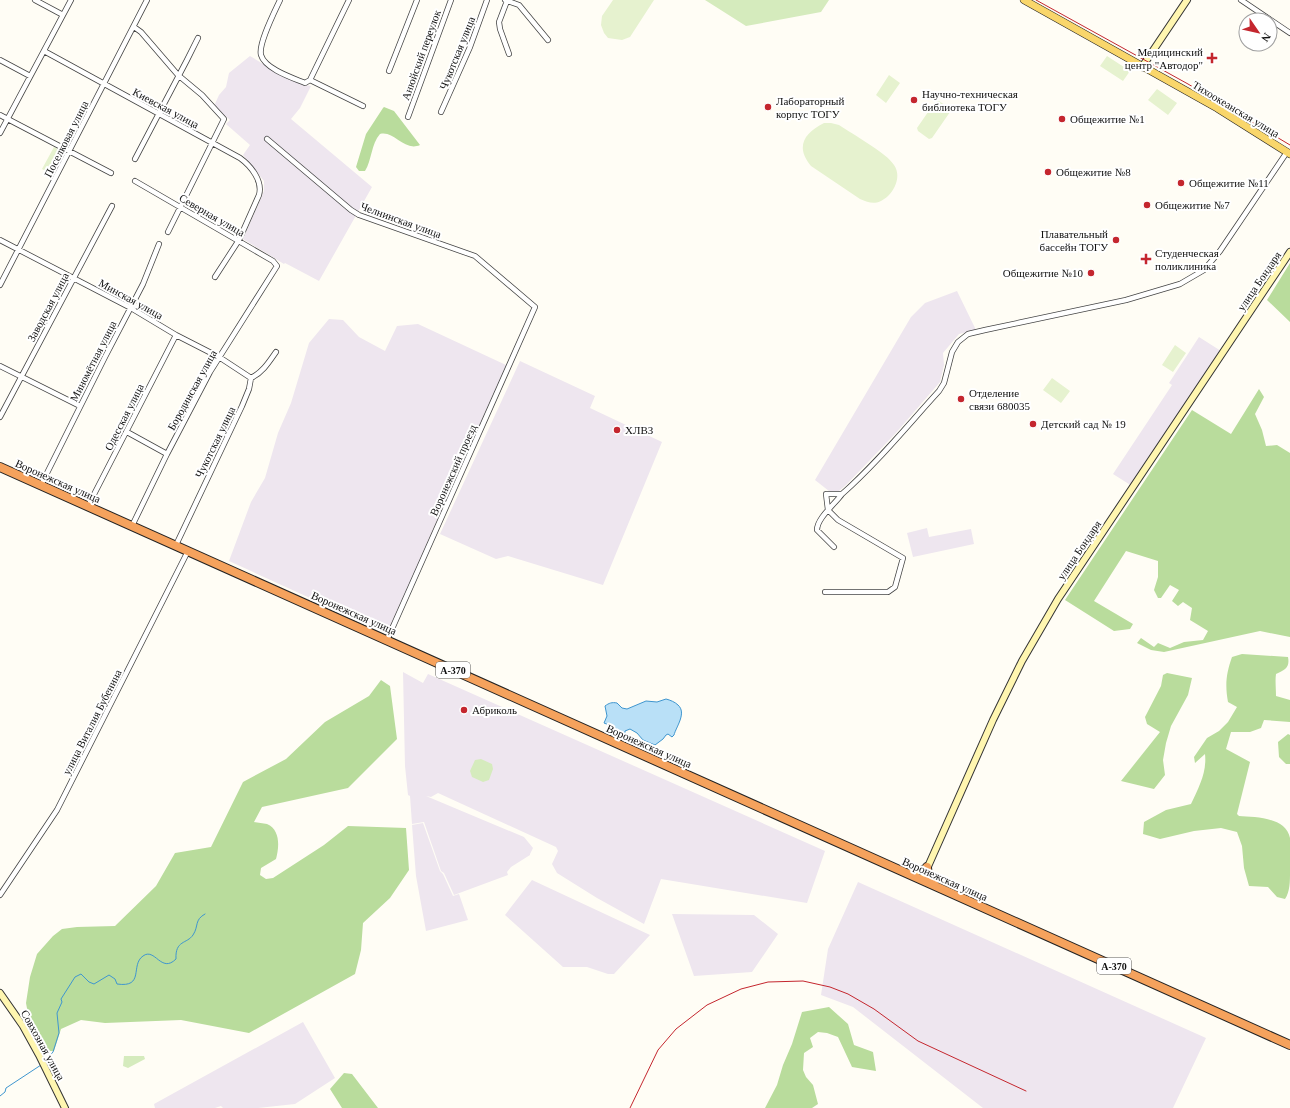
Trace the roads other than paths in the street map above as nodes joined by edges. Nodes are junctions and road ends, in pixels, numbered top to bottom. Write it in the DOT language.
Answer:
graph roads {
  1 [pos="35,0"];
  2 [pos="71,0"];
  3 [pos="147,0"];
  4 [pos="280,0"];
  5 [pos="349,0"];
  6 [pos="417,0"];
  7 [pos="450,0"];
  8 [pos="487,0"];
  9 [pos="506,0"];
  10 [pos="1024,0"];
  11 [pos="1187,0"];
  12 [pos="1241,0"];
  13 [pos="63,15"];
  14 [pos="134,27"];
  15 [pos="1290,33"];
  16 [pos="198,38"];
  17 [pos="548,40"];
  18 [pos="44,51"];
  19 [pos="509,54"];
  20 [pos="0,60"];
  21 [pos="1142,66"];
  22 [pos="389,70"];
  23 [pos="178,75"];
  24 [pos="30,76"];
  25 [pos="310,80"];
  26 [pos="104,84"];
  27 [pos="363,106"];
  28 [pos="441,112"];
  29 [pos="158,114"];
  30 [pos="0,115"];
  31 [pos="408,117"];
  32 [pos="7,119"];
  33 [pos="0,133"];
  34 [pos="267,139"];
  35 [pos="212,142"];
  36 [pos="69,151"];
  37 [pos="1288,153"];
  38 [pos="135,159"];
  39 [pos="111,173"];
  40 [pos="135,181"];
  41 [pos="112,206"];
  42 [pos="180,207"];
  43 [pos="168,232"];
  44 [pos="0,240"];
  45 [pos="239,240"];
  46 [pos="160,244"];
  47 [pos="18,250"];
  48 [pos="1290,252"];
  49 [pos="276,268"];
  50 [pos="215,277"];
  51 [pos="74,279"];
  52 [pos="0,285"];
  53 [pos="535,307"];
  54 [pos="131,308"];
  55 [pos="176,335"];
  56 [pos="276,352"];
  57 [pos="219,357"];
  58 [pos="0,366"];
  59 [pos="22,377"];
  60 [pos="251,378"];
  61 [pos="80,406"];
  62 [pos="0,417"];
  63 [pos="127,432"];
  64 [pos="167,454"];
  65 [pos="0,467"];
  66 [pos="41,485"];
  67 [pos="842,494"];
  68 [pos="88,506"];
  69 [pos="828,510"];
  70 [pos="132,526"];
  71 [pos="176,545"];
  72 [pos="834,547"];
  73 [pos="188,551"];
  74 [pos="825,592"];
  75 [pos="387,640"];
  76 [pos="928,868"];
  77 [pos="907,873"];
  78 [pos="922,880"];
  79 [pos="937,887"];
  80 [pos="0,895"];
  81 [pos="0,993"];
  82 [pos="1290,1045"];
  83 [pos="64,1108"];
  1 -- 13 [label="street"];
  2 -- 13 [label="street"];
  3 -- 14 [label="street, Поселковая улица"];
  4 -- 25 [label="street"];
  5 -- 25 [label="street"];
  6 -- 22 [label="street"];
  7 -- 31 [label="street, Анюйский переулок"];
  8 -- 28 [label="street, Чукотская улица"];
  9 -- 17 [label="street"];
  9 -- 19 [label="street"];
  10 -- 21 [label="main road, Тихоокеанская улица"];
  11 -- 21 [label="main road"];
  12 -- 15 [label="street"];
  13 -- 18 [label="street"];
  14 -- 23 [label="street"];
  14 -- 26 [label="street, Поселковая улица"];
  16 -- 23 [label="street"];
  18 -- 24 [label="street"];
  18 -- 26 [label="street, Киевская улица"];
  20 -- 24 [label="street"];
  21 -- 37 [label="main road, Тихоокеанская улица"];
  23 -- 29 [label="street"];
  23 -- 35 [label="street"];
  24 -- 32 [label="street"];
  25 -- 27 [label="street"];
  26 -- 29 [label="street, Киевская улица"];
  26 -- 36 [label="street, Поселковая улица"];
  29 -- 35 [label="street, Киевская улица"];
  29 -- 38 [label="street"];
  30 -- 32 [label="street"];
  32 -- 33 [label="street"];
  32 -- 36 [label="street"];
  34 -- 53 [label="street, Челнинская улица"];
  35 -- 42 [label="street"];
  35 -- 45 [label="street, Киевская улица"];
  36 -- 39 [label="street"];
  36 -- 47 [label="street, Поселковая улица"];
  37 -- 67 [label="street"];
  40 -- 42 [label="street, Северная улица"];
  41 -- 51 [label="street, Заводская улица"];
  42 -- 43 [label="street"];
  42 -- 45 [label="street, Северная улица"];
  44 -- 47 [label="street, Минская улица"];
  45 -- 49 [label="street, Северная улица"];
  45 -- 50 [label="street"];
  46 -- 54 [label="street, Миномётная улица"];
  47 -- 51 [label="street, Минская улица"];
  47 -- 52 [label="street, Поселковая улица"];
  48 -- 76 [label="main road, улица Бондаря"];
  49 -- 57 [label="street, Бородинская улица"];
  51 -- 54 [label="street, Минская улица"];
  51 -- 59 [label="street, Заводская улица"];
  53 -- 75 [label="street, Воронежский проезд"];
  54 -- 55 [label="street, Минская улица"];
  54 -- 61 [label="street, Миномётная улица"];
  55 -- 57 [label="street, Минская улица"];
  55 -- 63 [label="street, Одесская улица"];
  56 -- 60 [label="street"];
  57 -- 60 [label="street, Минская улица"];
  57 -- 64 [label="street, Бородинская улица"];
  58 -- 59 [label="street"];
  59 -- 61 [label="street"];
  59 -- 62 [label="street, Заводская улица"];
  60 -- 71 [label="street, Чукотская улица"];
  61 -- 66 [label="street, Миномётная улица"];
  63 -- 64 [label="street"];
  63 -- 68 [label="street, Одесская улица"];
  64 -- 70 [label="street, Бородинская улица"];
  65 -- 66 [label="highway, Воронежская улица / А-370"];
  66 -- 68 [label="highway, Воронежская улица / А-370"];
  67 -- 69 [label="street"];
  67 -- 69 [label="street"];
  68 -- 70 [label="highway, Воронежская улица / А-370"];
  69 -- 72 [label="street"];
  69 -- 74 [label="street"];
  70 -- 71 [label="highway, Воронежская улица / А-370"];
  71 -- 73 [label="highway, Воронежская улица / А-370"];
  73 -- 75 [label="highway, Воронежская улица / А-370"];
  73 -- 80 [label="street, улица Виталия Бубенина"];
  75 -- 77 [label="highway, Воронежская улица / А-370"];
  76 -- 77 [label="main road"];
  76 -- 78 [label="main road, улица Бондаря"];
  76 -- 79 [label="highway"];
  77 -- 78 [label="highway, Воронежская улица / А-370"];
  78 -- 79 [label="highway, Воронежская улица / А-370"];
  79 -- 82 [label="highway, Воронежская улица / А-370"];
  81 -- 83 [label="main road, Совхозная улица"];
}
